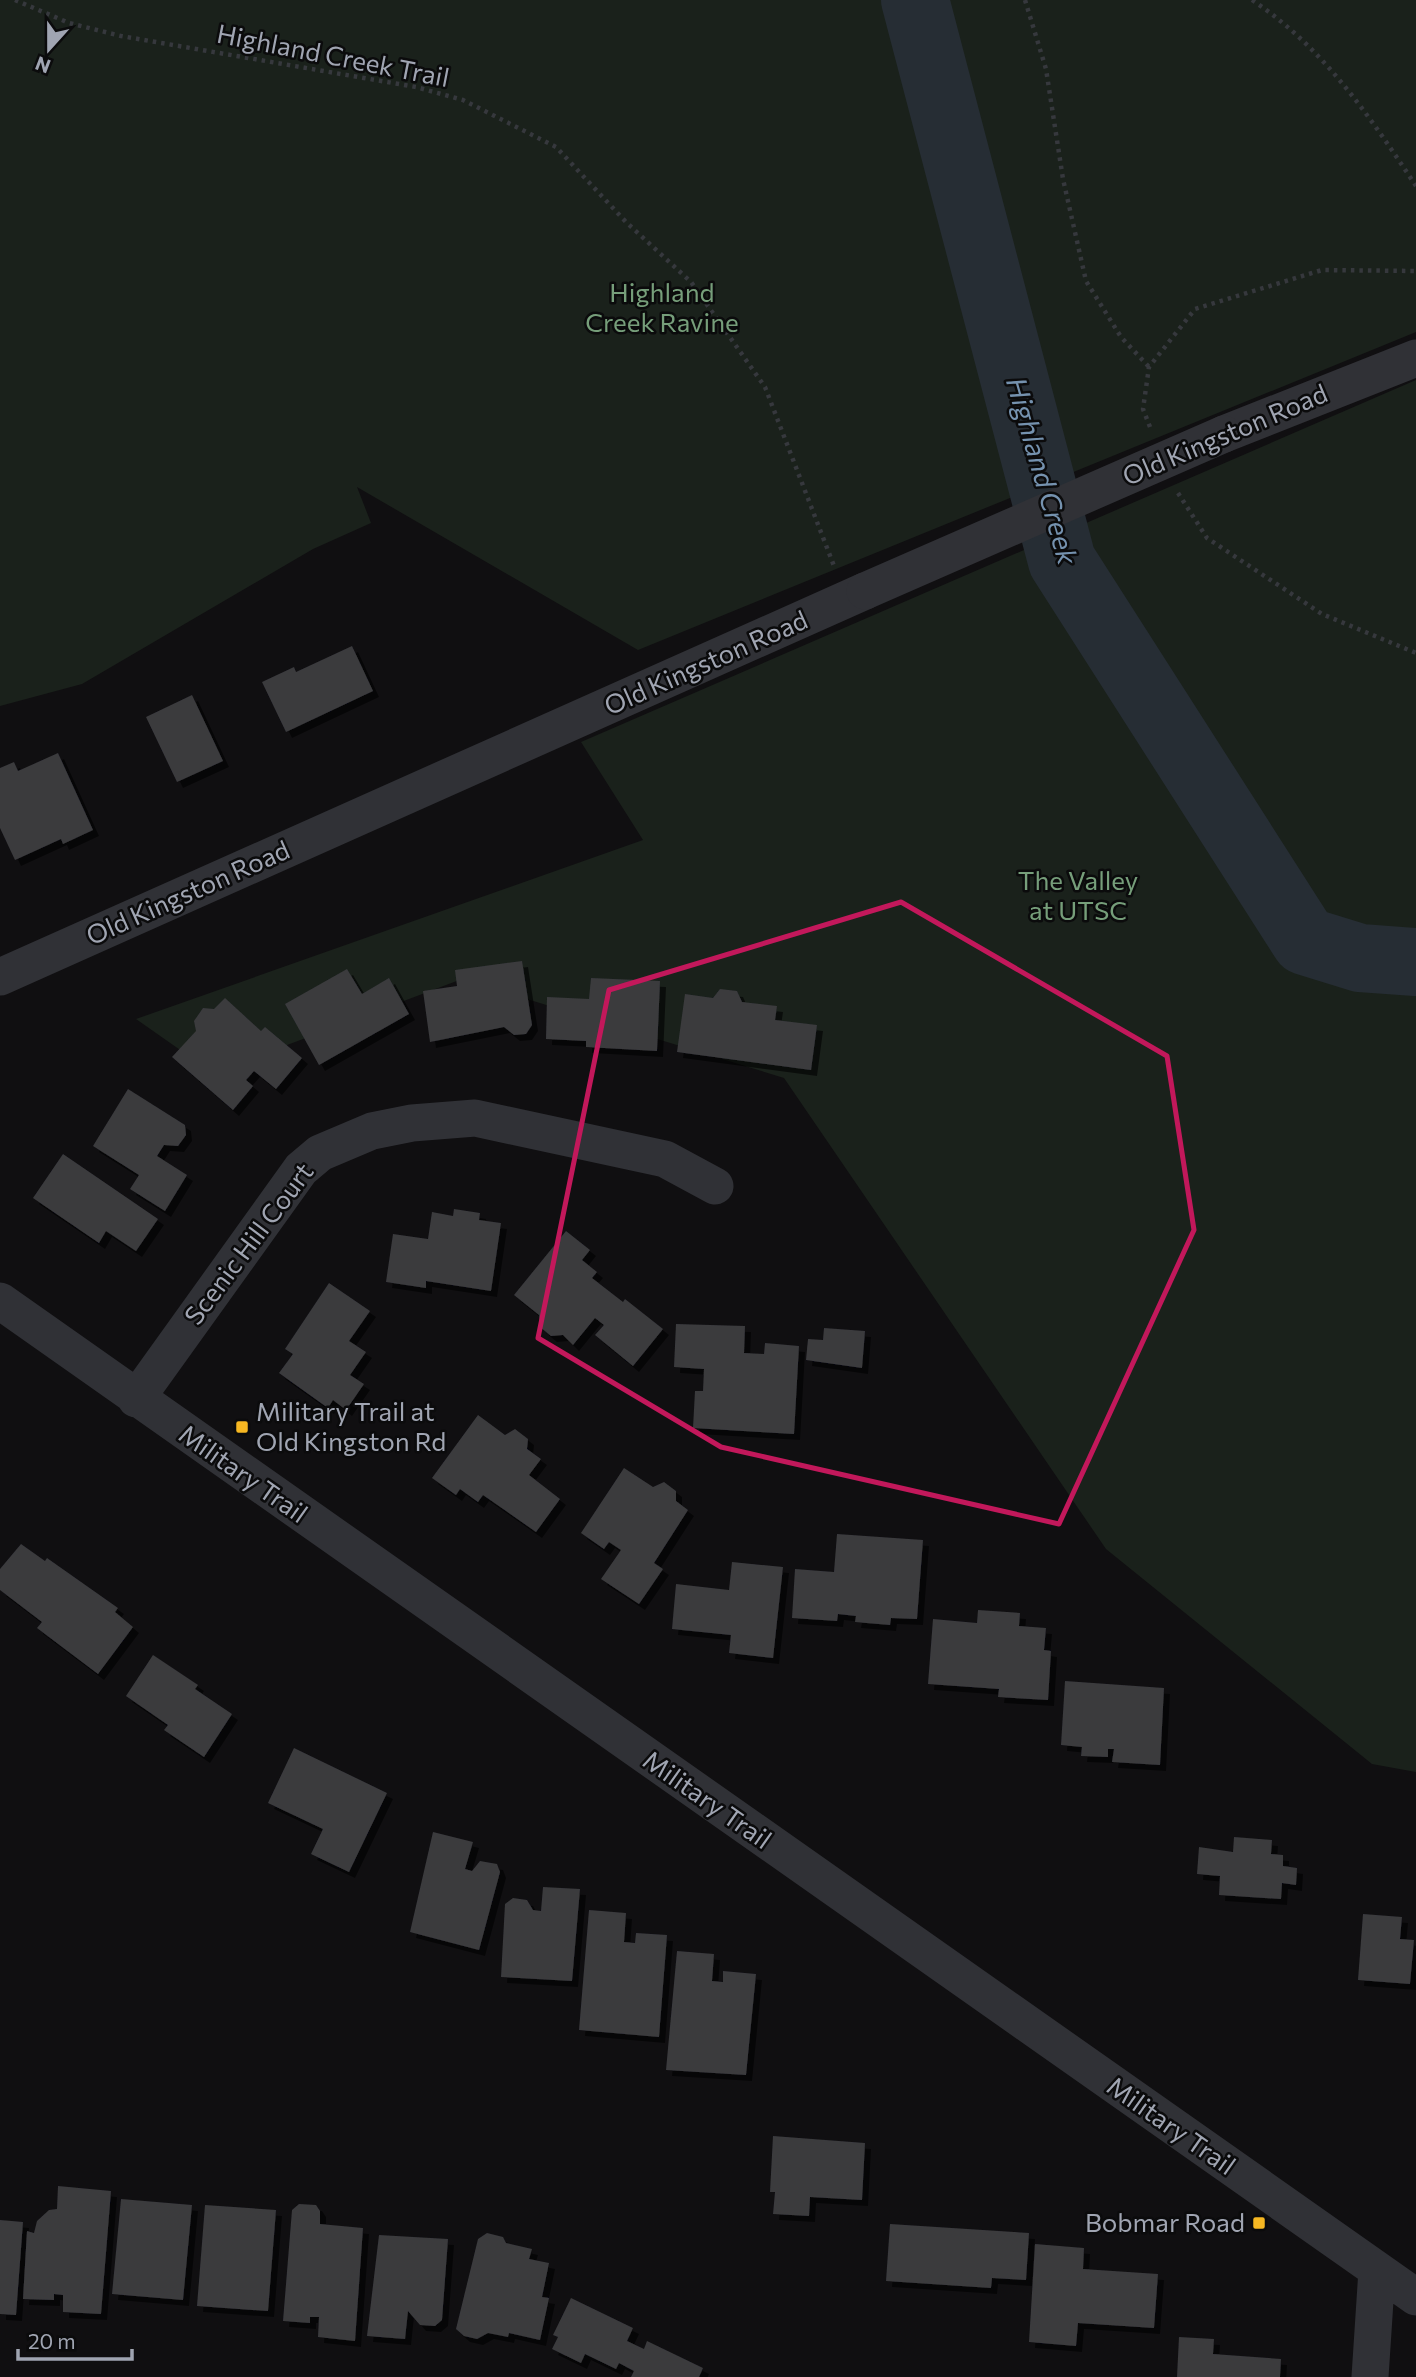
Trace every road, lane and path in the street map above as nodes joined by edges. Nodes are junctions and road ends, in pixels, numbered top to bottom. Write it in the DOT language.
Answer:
graph roads {
  1 [pos="15,0"];
  2 [pos="1025,0"];
  3 [pos="1252,0"];
  4 [pos="1416,187"];
  5 [pos="1416,358"];
  6 [pos="1149,367"];
  7 [pos="857,595"];
  8 [pos="0,977"];
  9 [pos="715,1186"];
  10 [pos="0,1301"];
  11 [pos="136,1399"];
  12 [pos="1377,2270"];
  13 [pos="1416,2297"];
  14 [pos="1370,2377"];
  1 -- 7 [label="path, Highland Creek Trail"];
  2 -- 6 [label="path"];
  3 -- 4 [label="path"];
  5 -- 7 [label="street, Old Kingston Road, bridge"];
  7 -- 8 [label="street, Old Kingston Road"];
  9 -- 11 [label="street, Scenic Hill Court"];
  10 -- 11 [label="street, Military Trail"];
  11 -- 12 [label="street, Military Trail"];
  12 -- 13 [label="street, Military Trail"];
  12 -- 14 [label="street"];
}
